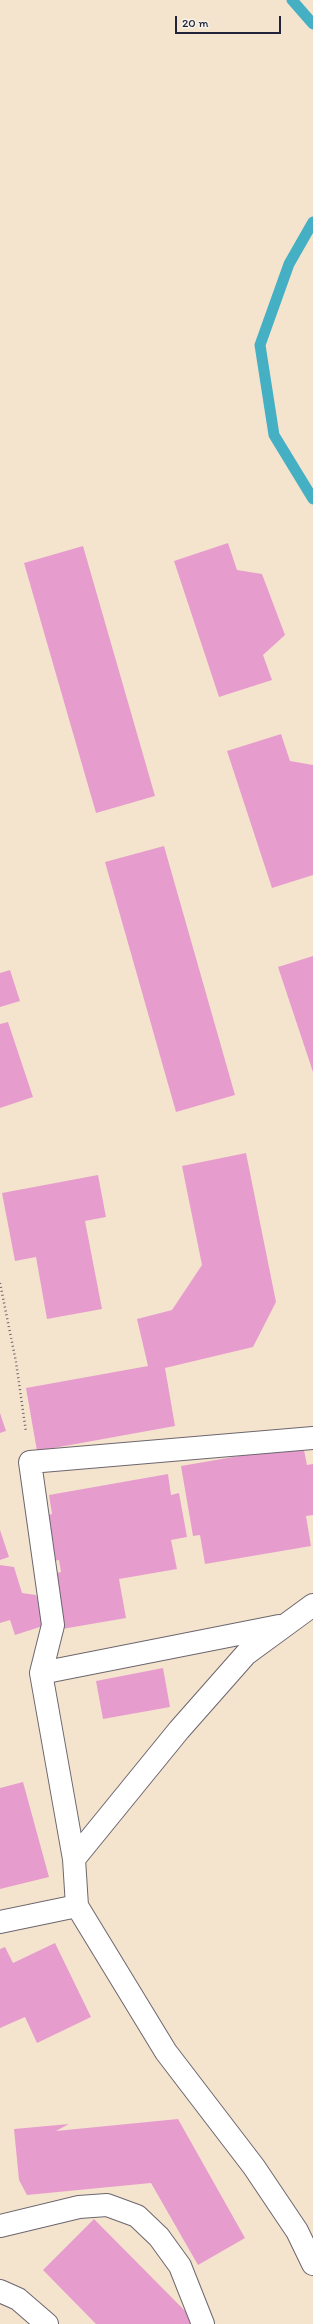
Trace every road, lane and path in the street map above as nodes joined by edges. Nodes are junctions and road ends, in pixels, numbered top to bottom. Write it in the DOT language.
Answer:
graph roads {
  1 [pos="0,1283"];
  2 [pos="313,1438"];
  3 [pos="30,1462"];
  4 [pos="313,1605"];
  5 [pos="286,1624"];
  6 [pos="41,1673"];
  7 [pos="74,1859"];
  8 [pos="77,1906"];
  9 [pos="0,1922"];
  10 [pos="0,2226"];
  11 [pos="313,2264"];
  12 [pos="0,2291"];
  13 [pos="47,2324"];
  14 [pos="203,2324"];
  1 -- 3 [label="path"];
  2 -- 3 [label="street"];
  3 -- 6 [label="street"];
  4 -- 5 [label="street"];
  5 -- 6 [label="street"];
  5 -- 7 [label="street"];
  6 -- 7 [label="street"];
  7 -- 8 [label="street"];
  8 -- 9 [label="street"];
  8 -- 11 [label="street"];
  10 -- 14 [label="street"];
  12 -- 13 [label="street"];
}
